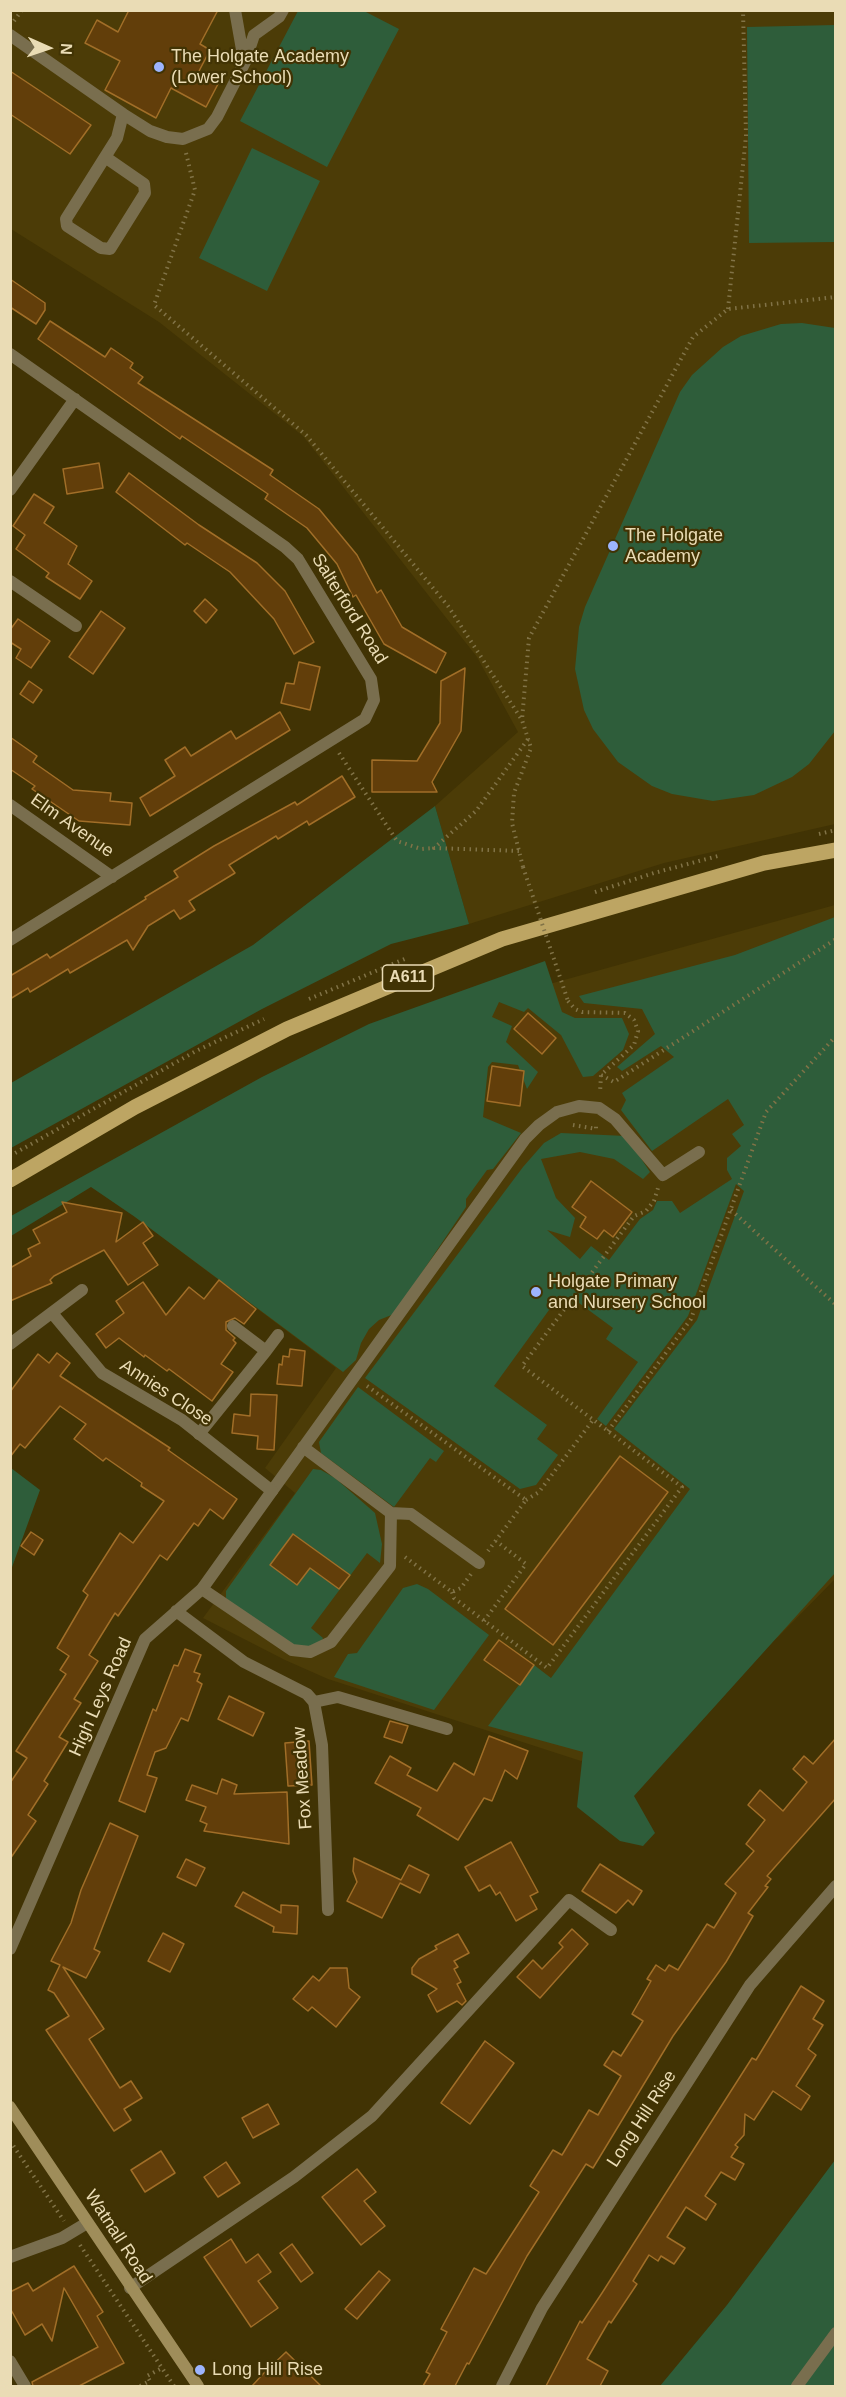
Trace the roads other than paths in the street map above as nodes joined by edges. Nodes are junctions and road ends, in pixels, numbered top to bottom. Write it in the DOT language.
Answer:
graph roads {
  1 [pos="235,10"];
  2 [pos="283,10"];
  3 [pos="10,35"];
  4 [pos="245,62"];
  5 [pos="123,114"];
  6 [pos="105,157"];
  7 [pos="10,354"];
  8 [pos="75,399"];
  9 [pos="10,490"];
  10 [pos="10,581"];
  11 [pos="76,626"];
  12 [pos="10,805"];
  13 [pos="836,850"];
  14 [pos="112,876"];
  15 [pos="10,940"];
  16 [pos="699,1152"];
  17 [pos="10,1180"];
  18 [pos="82,1290"];
  19 [pos="52,1313"];
  20 [pos="233,1326"];
  21 [pos="278,1335"];
  22 [pos="10,1344"];
  23 [pos="266,1351"];
  24 [pos="199,1434"];
  25 [pos="303,1447"];
  26 [pos="272,1491"];
  27 [pos="391,1513"];
  28 [pos="479,1563"];
  29 [pos="202,1589"];
  30 [pos="176,1611"];
  31 [pos="314,1702"];
  32 [pos="447,1730"];
  33 [pos="836,1886"];
  34 [pos="328,1910"];
  35 [pos="611,1930"];
  36 [pos="10,1949"];
  37 [pos="10,2107"];
  38 [pos="87,2223"];
  39 [pos="10,2257"];
  40 [pos="130,2288"];
  41 [pos="836,2333"];
  42 [pos="10,2361"];
  43 [pos="25,2386"];
  44 [pos="198,2386"];
  45 [pos="502,2386"];
  46 [pos="797,2386"];
  1 -- 4 [label="street"];
  2 -- 4 [label="street"];
  3 -- 5 [label="street"];
  4 -- 5 [label="street"];
  5 -- 6 [label="street"];
  6 -- 6 [label="street"];
  7 -- 8 [label="street, Salterford Road"];
  8 -- 9 [label="street"];
  8 -- 14 [label="street, Salterford Road"];
  10 -- 11 [label="street"];
  12 -- 14 [label="street, Elm Avenue"];
  13 -- 17 [label="main road, A611"];
  14 -- 15 [label="street, Salterford Road"];
  16 -- 25 [label="street, High Leys Road"];
  18 -- 19 [label="street"];
  19 -- 22 [label="street"];
  19 -- 24 [label="street, Annies Close"];
  20 -- 23 [label="street"];
  21 -- 23 [label="street"];
  23 -- 24 [label="street"];
  24 -- 26 [label="street, Annies Close"];
  25 -- 26 [label="street, High Leys Road"];
  25 -- 27 [label="street"];
  26 -- 29 [label="street, High Leys Road"];
  27 -- 28 [label="street"];
  27 -- 29 [label="street"];
  29 -- 30 [label="street, High Leys Road"];
  30 -- 31 [label="street, Fox Meadow"];
  30 -- 36 [label="street, High Leys Road"];
  31 -- 32 [label="street"];
  31 -- 34 [label="street, Fox Meadow"];
  33 -- 45 [label="street, Long Hill Rise"];
  35 -- 40 [label="street"];
  37 -- 38 [label="main road, Watnall Road"];
  38 -- 39 [label="street"];
  38 -- 40 [label="main road, Watnall Road"];
  40 -- 44 [label="main road, Watnall Road"];
  41 -- 46 [label="street"];
  42 -- 43 [label="street"];
}
